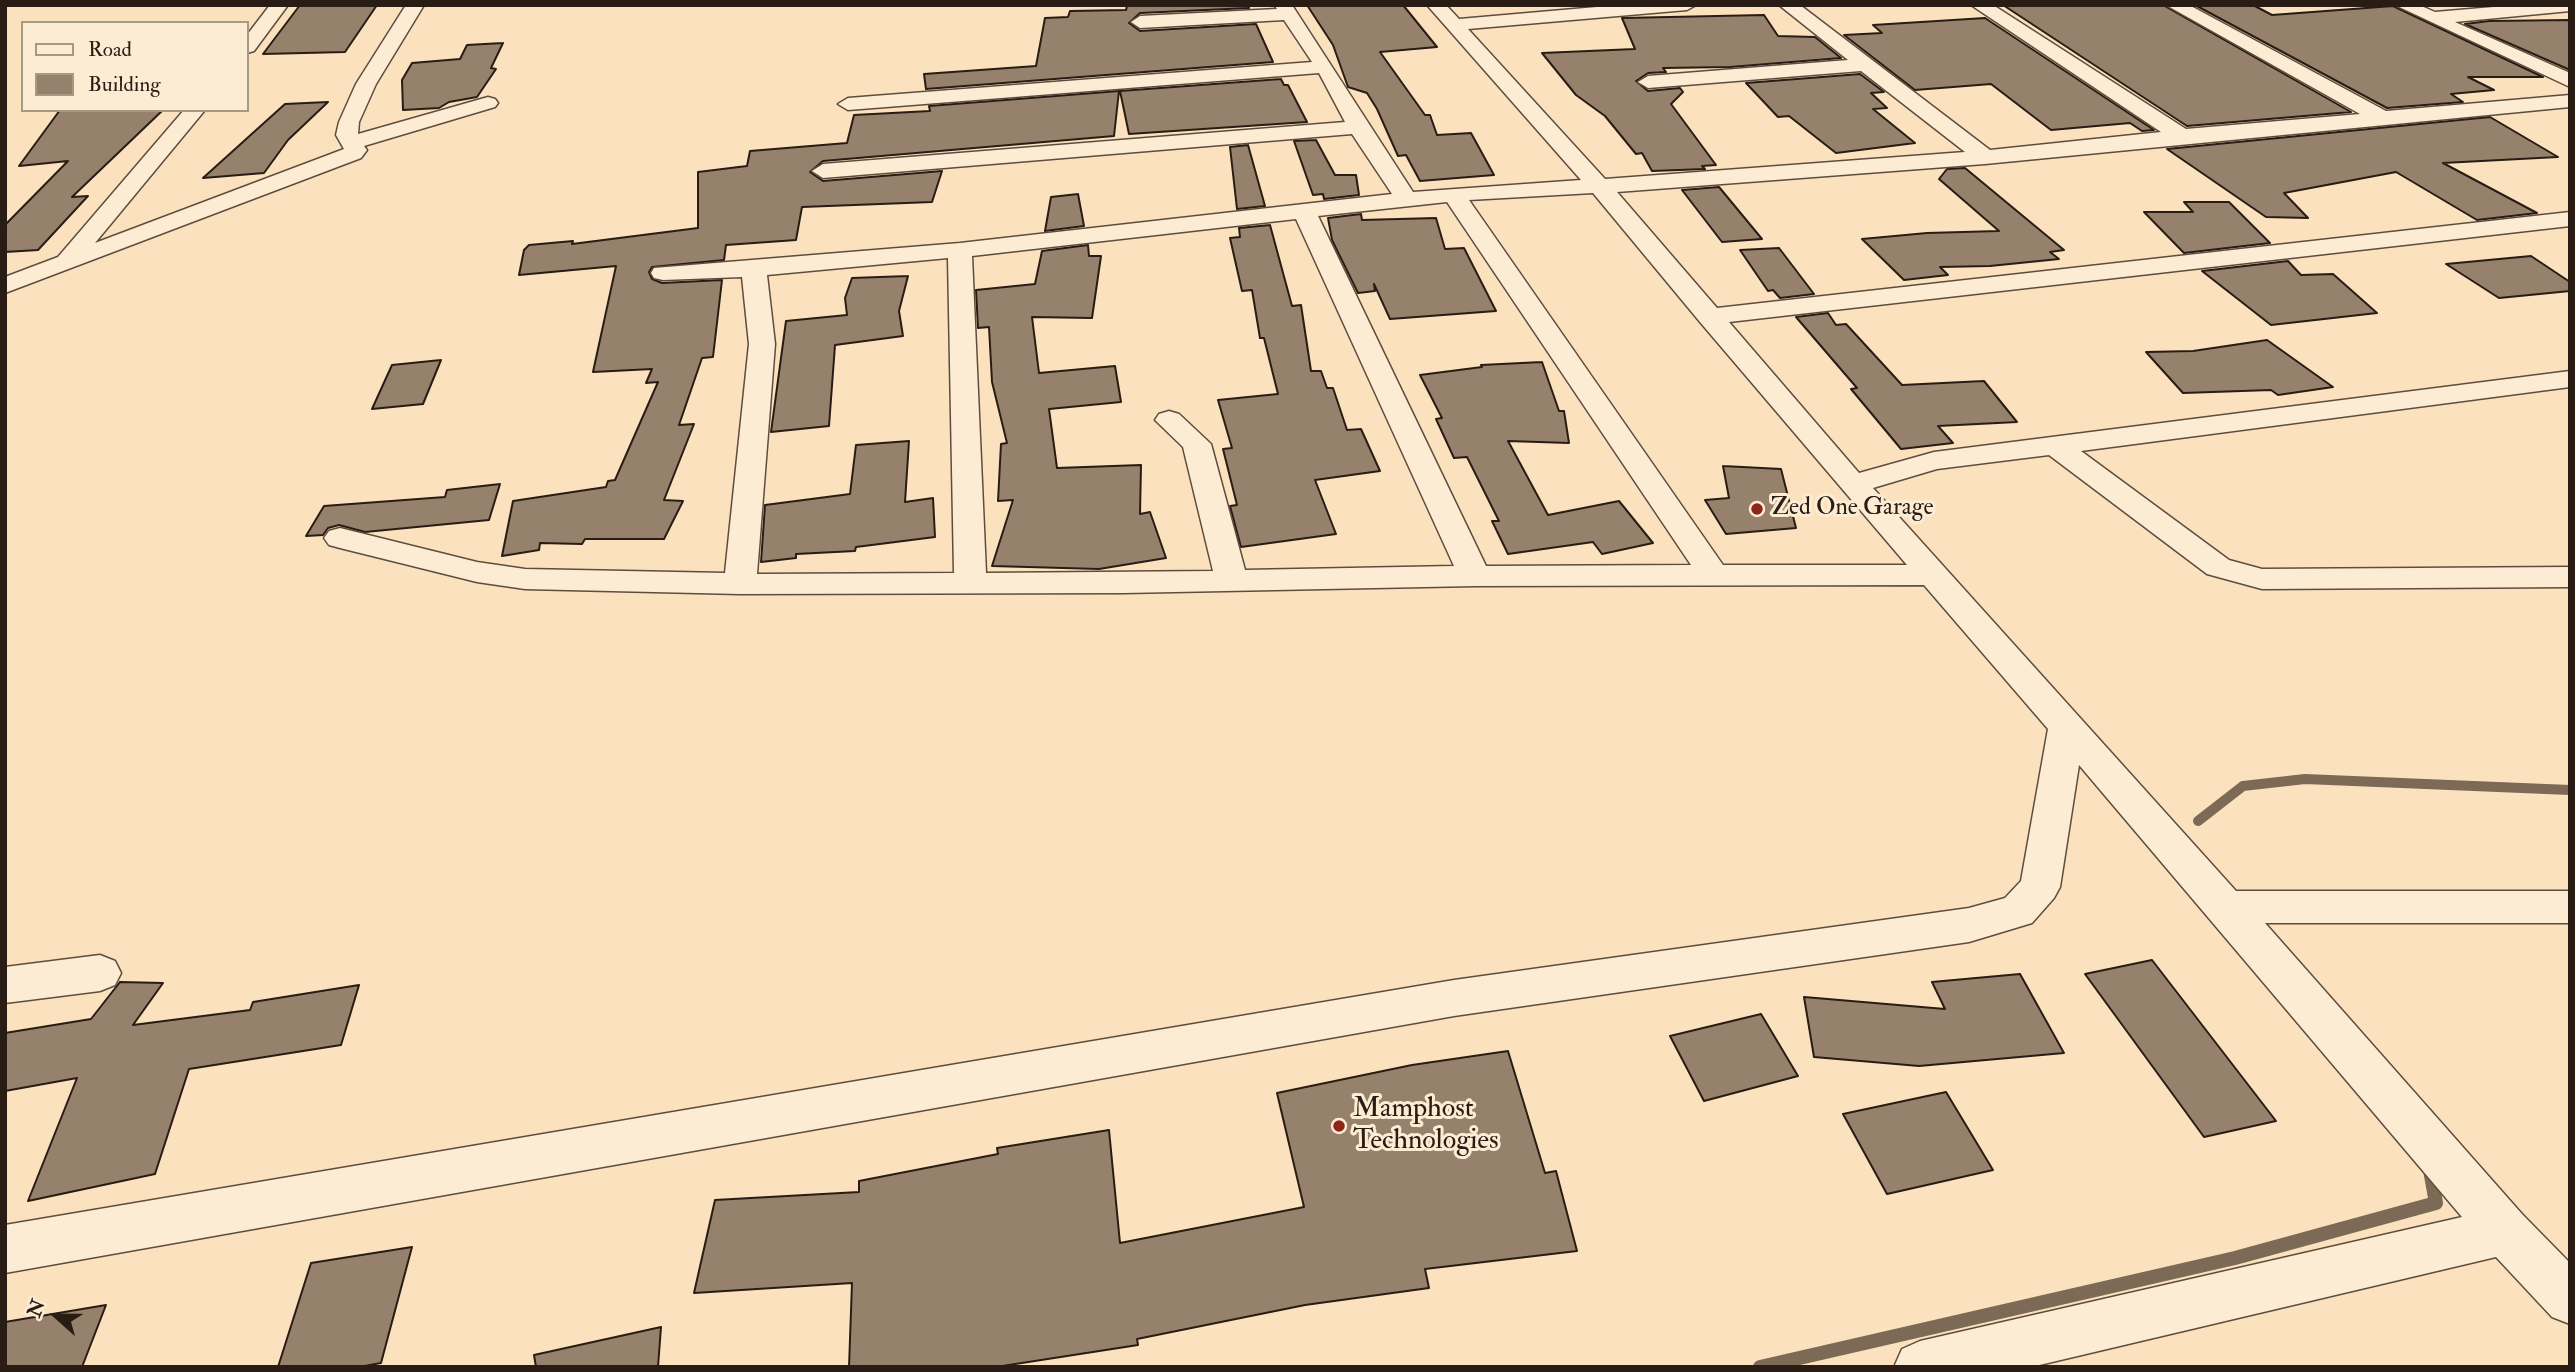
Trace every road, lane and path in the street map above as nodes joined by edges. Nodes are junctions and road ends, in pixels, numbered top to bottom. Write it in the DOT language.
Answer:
graph roads {
  1 [pos="279,5"];
  2 [pos="415,5"];
  3 [pos="1687,5"];
  4 [pos="1788,5"];
  5 [pos="1980,5"];
  6 [pos="2175,5"];
  7 [pos="2404,5"];
  8 [pos="2570,6"];
  9 [pos="1286,10"];
  10 [pos="1444,15"];
  11 [pos="2432,18"];
  12 [pos="1140,22"];
  13 [pos="248,46"];
  14 [pos="1865,65"];
  15 [pos="1325,67"];
  16 [pos="2570,81"];
  17 [pos="1648,82"];
  18 [pos="2570,101"];
  19 [pos="488,103"];
  20 [pos="848,104"];
  21 [pos="193,112"];
  22 [pos="2383,118"];
  23 [pos="1358,127"];
  24 [pos="2182,135"];
  25 [pos="351,143"];
  26 [pos="1985,157"];
  27 [pos="823,171"];
  28 [pos="1601,188"];
  29 [pos="1454,195"];
  30 [pos="1407,199"];
  31 [pos="1306,212"];
  32 [pos="2570,219"];
  33 [pos="960,250"];
  34 [pos="63,266"];
  35 [pos="754,269"];
  36 [pos="663,273"];
  37 [pos="5,286"];
  38 [pos="1709,317"];
  39 [pos="2570,379"];
  40 [pos="1169,420"];
  41 [pos="2056,446"];
  42 [pos="1853,484"];
  43 [pos="340,538"];
  44 [pos="1934,575"];
  45 [pos="1475,576"];
  46 [pos="1715,577"];
  47 [pos="2570,577"];
  48 [pos="1231,580"];
  49 [pos="970,582"];
  50 [pos="740,584"];
  51 [pos="2067,726"];
  52 [pos="2226,907"];
  53 [pos="2570,907"];
  54 [pos="100,973"];
  55 [pos="5,985"];
  56 [pos="2505,1231"];
  57 [pos="5,1249"];
  58 [pos="2570,1299"];
  59 [pos="1920,1367"];
  1 -- 13 [label="street"];
  2 -- 25 [label="street"];
  3 -- 10 [label="street"];
  4 -- 14 [label="street"];
  5 -- 24 [label="street"];
  6 -- 22 [label="street"];
  7 -- 11 [label="street"];
  8 -- 11 [label="street"];
  9 -- 12 [label="street"];
  9 -- 15 [label="street"];
  10 -- 28 [label="street"];
  11 -- 16 [label="street"];
  14 -- 17 [label="street"];
  14 -- 26 [label="street"];
  15 -- 20 [label="street"];
  15 -- 23 [label="street"];
  18 -- 22 [label="street"];
  19 -- 25 [label="street"];
  21 -- 34 [label="street"];
  22 -- 24 [label="street"];
  23 -- 27 [label="street"];
  23 -- 30 [label="street"];
  24 -- 26 [label="street"];
  25 -- 34 [label="street"];
  26 -- 28 [label="street"];
  28 -- 29 [label="street"];
  28 -- 38 [label="street"];
  29 -- 30 [label="street"];
  29 -- 46 [label="street"];
  30 -- 31 [label="street"];
  31 -- 33 [label="street"];
  31 -- 45 [label="street"];
  32 -- 38 [label="street"];
  33 -- 35 [label="street"];
  33 -- 49 [label="street"];
  34 -- 37 [label="street"];
  35 -- 36 [label="street"];
  35 -- 50 [label="street"];
  38 -- 42 [label="street"];
  39 -- 41 [label="street"];
  40 -- 48 [label="street"];
  41 -- 42 [label="street"];
  41 -- 47 [label="street"];
  42 -- 44 [label="street"];
  43 -- 50 [label="street"];
  44 -- 46 [label="street"];
  44 -- 51 [label="street"];
  45 -- 46 [label="street"];
  45 -- 48 [label="street"];
  48 -- 49 [label="street"];
  49 -- 50 [label="street"];
  51 -- 52 [label="street"];
  51 -- 57 [label="street"];
  52 -- 53 [label="street"];
  52 -- 56 [label="street"];
  54 -- 55 [label="street"];
  56 -- 58 [label="street"];
  56 -- 59 [label="street"];
}
